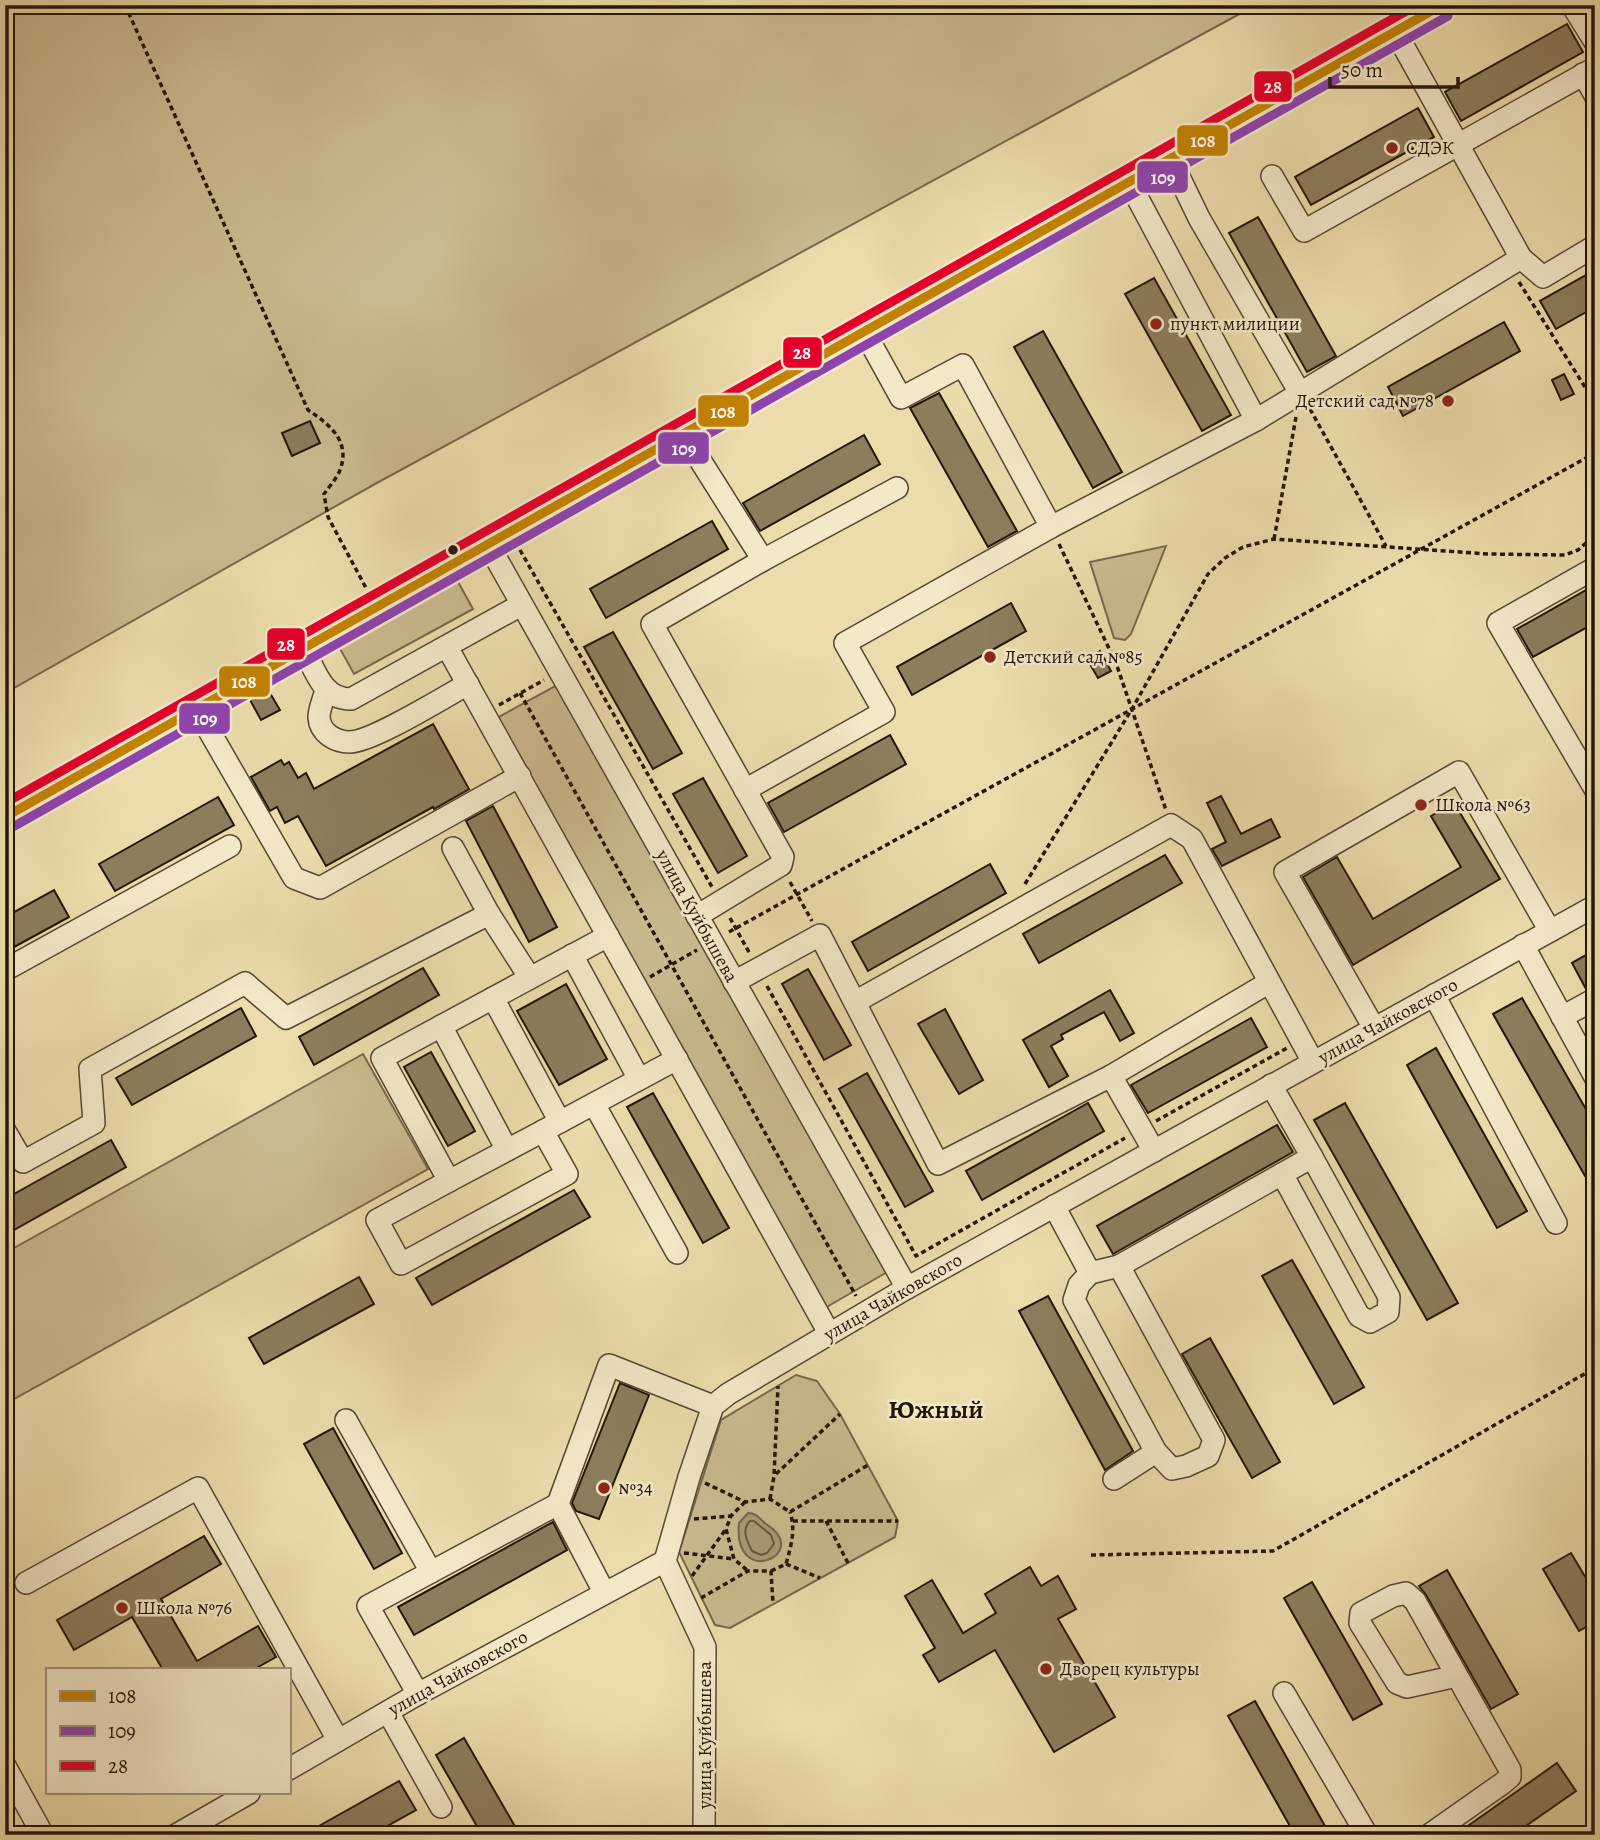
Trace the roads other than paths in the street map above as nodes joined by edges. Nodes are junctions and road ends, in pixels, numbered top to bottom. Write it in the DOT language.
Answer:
graph roads {
  1 [pos="1442,5"];
  2 [pos="1572,5"];
  3 [pos="1395,31"];
  4 [pos="1595,42"];
  5 [pos="1589,71"];
  6 [pos="1595,95"];
  7 [pos="1457,144"];
  8 [pos="1170,158"];
  9 [pos="1272,176"];
  10 [pos="1129,182"];
  11 [pos="1595,246"];
  12 [pos="1515,262"];
  13 [pos="864,331"];
  14 [pos="1300,393"];
  15 [pos="1256,420"];
  16 [pos="683,433"];
  17 [pos="897,488"];
  18 [pos="1051,527"];
  19 [pos="488,544"];
  20 [pos="763,560"];
  21 [pos="1595,568"];
  22 [pos="521,605"];
  23 [pos="303,647"];
  24 [pos="447,647"];
  25 [pos="468,684"];
  26 [pos="326,690"];
  27 [pos="196,708"];
  28 [pos="520,776"];
  29 [pos="1595,789"];
  30 [pos="746,790"];
  31 [pos="5,817"];
  32 [pos="230,846"];
  33 [pos="453,848"];
  34 [pos="1595,906"];
  35 [pos="489,914"];
  36 [pos="697,916"];
  37 [pos="1550,931"];
  38 [pos="608,936"];
  39 [pos="1523,946"];
  40 [pos="572,955"];
  41 [pos="5,970"];
  42 [pos="530,978"];
  43 [pos="734,982"];
  44 [pos="1268,983"];
  45 [pos="1434,995"];
  46 [pos="493,998"];
  47 [pos="1595,999"];
  48 [pos="855,1002"];
  49 [pos="1562,1017"];
  50 [pos="441,1026"];
  51 [pos="1374,1028"];
  52 [pos="677,1059"];
  53 [pos="1313,1062"];
  54 [pos="1111,1076"];
  55 [pos="1595,1077"];
  56 [pos="639,1079"];
  57 [pos="1271,1086"];
  58 [pos="594,1104"];
  59 [pos="552,1126"];
  60 [pos="5,1131"];
  61 [pos="507,1150"];
  62 [pos="1154,1151"];
  63 [pos="1312,1157"];
  64 [pos="14,1167"];
  65 [pos="1282,1174"];
  66 [pos="449,1181"];
  67 [pos="1054,1206"];
  68 [pos="1556,1223"];
  69 [pos="677,1253"];
  70 [pos="1119,1266"];
  71 [pos="1090,1273"];
  72 [pos="907,1288"];
  73 [pos="829,1333"];
  74 [pos="713,1406"];
  75 [pos="346,1420"];
  76 [pos="1156,1452"];
  77 [pos="1114,1479"];
  78 [pos="558,1504"];
  79 [pos="672,1556"];
  80 [pos="431,1572"];
  81 [pos="26,1583"];
  82 [pos="604,1592"];
  83 [pos="1457,1676"];
  84 [pos="1284,1693"];
  85 [pos="418,1694"];
  86 [pos="388,1712"];
  87 [pos="338,1740"];
  88 [pos="5,1766"];
  89 [pos="290,1768"];
  90 [pos="247,1794"];
  91 [pos="14,1804"];
  92 [pos="441,1807"];
  93 [pos="43,1835"];
  94 [pos="176,1835"];
  95 [pos="704,1835"];
  96 [pos="1367,1835"];
  97 [pos="1429,1835"];
  1 -- 3 [label="main road"];
  2 -- 4 [label="street"];
  3 -- 7 [label="street"];
  3 -- 8 [label="main road"];
  5 -- 6 [label="street"];
  5 -- 7 [label="street"];
  7 -- 9 [label="street"];
  7 -- 12 [label="street"];
  8 -- 10 [label="main road"];
  8 -- 14 [label="street"];
  10 -- 13 [label="main road"];
  10 -- 15 [label="street"];
  11 -- 12 [label="street"];
  12 -- 14 [label="street"];
  13 -- 16 [label="main road"];
  13 -- 18 [label="street"];
  14 -- 15 [label="street"];
  15 -- 18 [label="street"];
  16 -- 19 [label="main road"];
  16 -- 20 [label="street"];
  17 -- 20 [label="street"];
  18 -- 30 [label="street"];
  19 -- 22 [label="street, улица Куйбышева"];
  19 -- 23 [label="main road"];
  20 -- 30 [label="street"];
  21 -- 29 [label="street"];
  22 -- 24 [label="street"];
  22 -- 36 [label="street, улица Куйбышева"];
  23 -- 26 [label="street"];
  23 -- 27 [label="main road"];
  24 -- 25 [label="street"];
  24 -- 26 [label="street"];
  25 -- 26 [label="street"];
  25 -- 28 [label="street"];
  27 -- 28 [label="street"];
  27 -- 31 [label="main road"];
  28 -- 38 [label="street"];
  30 -- 36 [label="street"];
  32 -- 41 [label="street"];
  33 -- 35 [label="street"];
  34 -- 37 [label="street, улица Чайковского"];
  35 -- 42 [label="street"];
  35 -- 64 [label="street"];
  36 -- 43 [label="street, улица Куйбышева"];
  37 -- 39 [label="street, улица Чайковского"];
  37 -- 51 [label="street"];
  38 -- 40 [label="street"];
  38 -- 52 [label="street"];
  39 -- 45 [label="street, улица Чайковского"];
  39 -- 49 [label="street"];
  40 -- 42 [label="street"];
  40 -- 56 [label="street"];
  42 -- 46 [label="street"];
  43 -- 48 [label="street"];
  43 -- 72 [label="street, улица Куйбышева"];
  44 -- 48 [label="street"];
  44 -- 53 [label="street"];
  44 -- 54 [label="street"];
  45 -- 51 [label="street, улица Чайковского"];
  45 -- 68 [label="street"];
  46 -- 50 [label="street"];
  46 -- 59 [label="street"];
  47 -- 49 [label="street"];
  48 -- 54 [label="street"];
  49 -- 55 [label="street"];
  50 -- 61 [label="street"];
  50 -- 66 [label="street"];
  51 -- 53 [label="street, улица Чайковского"];
  52 -- 56 [label="street"];
  52 -- 73 [label="street"];
  53 -- 57 [label="street, улица Чайковского"];
  54 -- 62 [label="street"];
  56 -- 58 [label="street"];
  57 -- 62 [label="street, улица Чайковского"];
  57 -- 63 [label="street"];
  58 -- 59 [label="street"];
  58 -- 69 [label="street"];
  59 -- 61 [label="street"];
  59 -- 66 [label="street"];
  60 -- 64 [label="street"];
  61 -- 66 [label="street"];
  62 -- 67 [label="street, улица Чайковского"];
  63 -- 65 [label="street"];
  63 -- 65 [label="street"];
  65 -- 70 [label="street"];
  67 -- 71 [label="street"];
  67 -- 72 [label="street, улица Чайковского"];
  70 -- 71 [label="street"];
  70 -- 76 [label="street"];
  71 -- 76 [label="street"];
  72 -- 73 [label="street, улица Чайковского"];
  73 -- 74 [label="street, улица Чайковского"];
  74 -- 78 [label="street"];
  74 -- 79 [label="street"];
  75 -- 80 [label="street"];
  76 -- 77 [label="street"];
  78 -- 80 [label="street"];
  78 -- 82 [label="street"];
  79 -- 82 [label="street, улица Чайковского"];
  79 -- 95 [label="street, улица Куйбышева"];
  80 -- 85 [label="street"];
  81 -- 87 [label="street"];
  82 -- 85 [label="street, улица Чайковского"];
  83 -- 83 [label="street"];
  83 -- 97 [label="street"];
  84 -- 96 [label="street"];
  85 -- 86 [label="street, улица Чайковского"];
  86 -- 87 [label="street, улица Чайковского"];
  86 -- 92 [label="street"];
  87 -- 89 [label="street, улица Чайковского"];
  88 -- 91 [label="street"];
  90 -- 94 [label="street"];
  91 -- 93 [label="street"];
}
